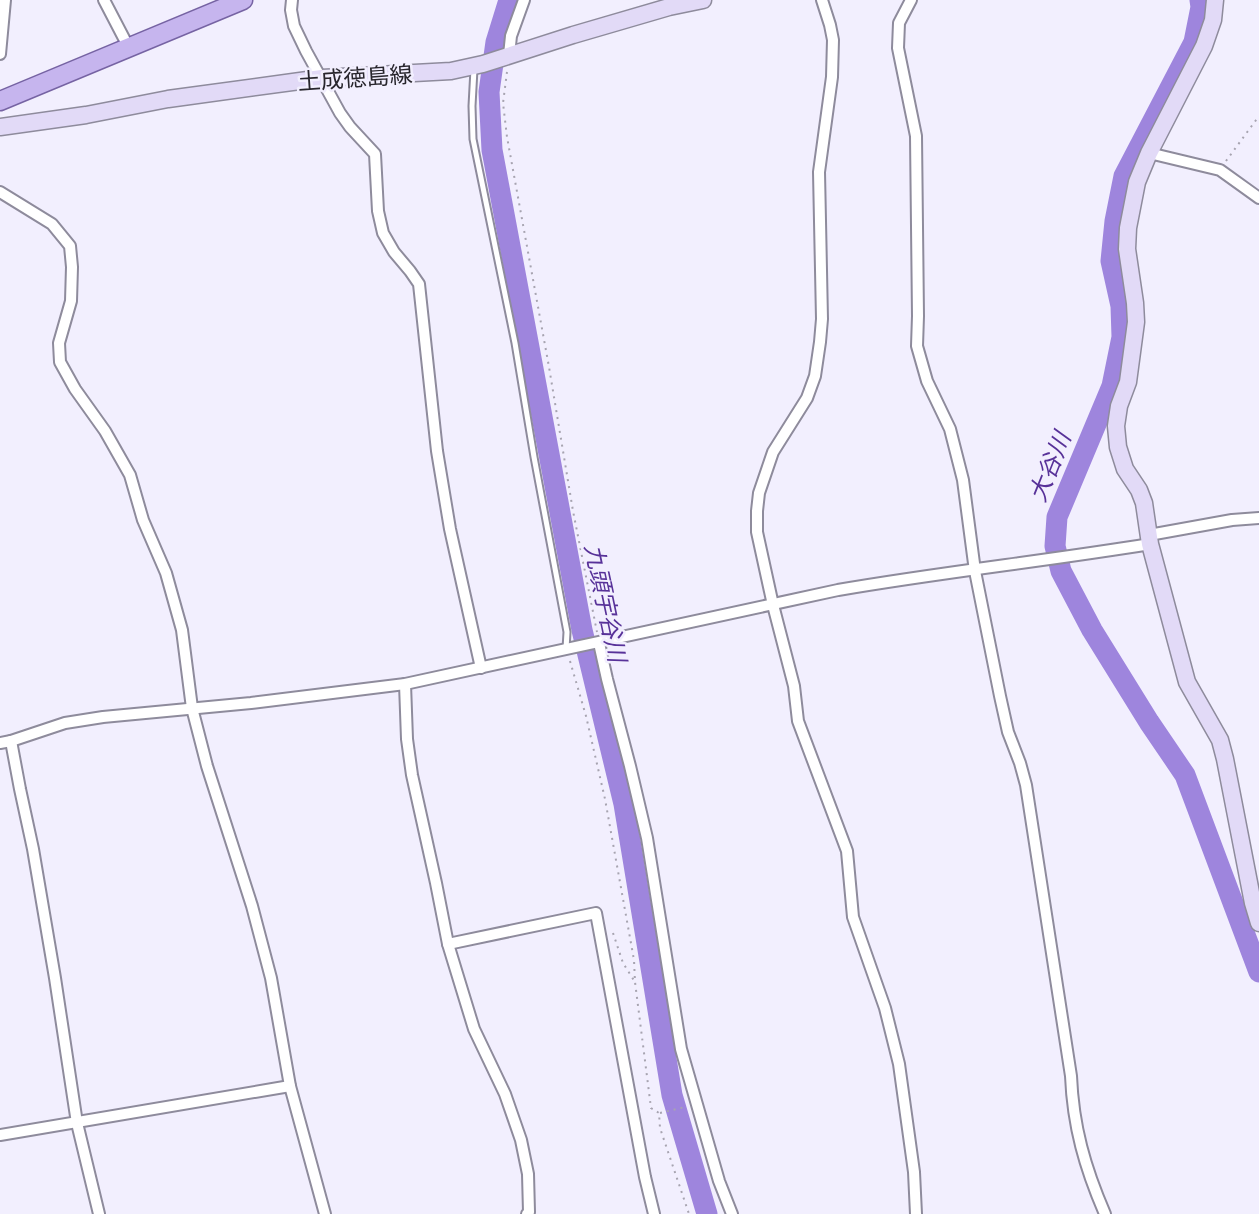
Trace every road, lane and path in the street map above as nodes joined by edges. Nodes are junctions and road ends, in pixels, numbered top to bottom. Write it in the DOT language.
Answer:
graph roads {
  1 [pos="5,0"];
  2 [pos="104,0"];
  3 [pos="243,0"];
  4 [pos="292,0"];
  5 [pos="524,0"];
  6 [pos="703,0"];
  7 [pos="822,0"];
  8 [pos="911,0"];
  9 [pos="1215,0"];
  10 [pos="128,48"];
  11 [pos="0,54"];
  12 [pos="507,56"];
  13 [pos="479,65"];
  14 [pos="321,78"];
  15 [pos="0,100"];
  16 [pos="1259,116"];
  17 [pos="0,127"];
  18 [pos="1149,153"];
  19 [pos="1220,170"];
  20 [pos="0,192"];
  21 [pos="1259,198"];
  22 [pos="1259,518"];
  23 [pos="1149,539"];
  24 [pos="975,570"];
  25 [pos="774,605"];
  26 [pos="598,643"];
  27 [pos="568,649"];
  28 [pos="481,668"];
  29 [pos="405,684"];
  30 [pos="192,708"];
  31 [pos="6,742"];
  32 [pos="596,913"];
  33 [pos="1259,923"];
  34 [pos="448,944"];
  35 [pos="635,982"];
  36 [pos="290,1086"];
  37 [pos="691,1106"];
  38 [pos="661,1113"];
  39 [pos="77,1123"];
  40 [pos="0,1135"];
  41 [pos="99,1214"];
  42 [pos="325,1214"];
  43 [pos="527,1214"];
  44 [pos="654,1214"];
  45 [pos="689,1214"];
  46 [pos="732,1214"];
  47 [pos="916,1214"];
  48 [pos="1105,1214"];
  1 -- 11 [label="street"];
  2 -- 10 [label="street"];
  3 -- 10 [label="main road"];
  4 -- 14 [label="street"];
  5 -- 12 [label="street"];
  6 -- 12 [label="street, 土成徳島線"];
  7 -- 25 [label="street"];
  8 -- 24 [label="street"];
  9 -- 18 [label="street"];
  10 -- 15 [label="main road"];
  12 -- 13 [label="street, 土成徳島線"];
  12 -- 26 [label="path"];
  13 -- 14 [label="street, 土成徳島線"];
  13 -- 27 [label="lane"];
  14 -- 17 [label="street, 土成徳島線"];
  14 -- 28 [label="street"];
  16 -- 19 [label="path"];
  18 -- 19 [label="street"];
  18 -- 23 [label="street"];
  19 -- 21 [label="street"];
  20 -- 30 [label="street"];
  22 -- 23 [label="street"];
  23 -- 24 [label="street"];
  23 -- 33 [label="street"];
  24 -- 25 [label="street"];
  24 -- 48 [label="street"];
  25 -- 26 [label="street"];
  25 -- 47 [label="street"];
  26 -- 27 [label="street"];
  26 -- 46 [label="street"];
  27 -- 28 [label="street"];
  27 -- 35 [label="path"];
  28 -- 29 [label="street"];
  29 -- 30 [label="street"];
  29 -- 34 [label="street"];
  30 -- 31 [label="street"];
  30 -- 36 [label="street"];
  31 -- 39 [label="street"];
  32 -- 34 [label="street"];
  32 -- 35 [label="path"];
  32 -- 44 [label="street"];
  34 -- 43 [label="street"];
  35 -- 38 [label="path"];
  36 -- 39 [label="street"];
  36 -- 42 [label="street"];
  37 -- 38 [label="path"];
  38 -- 45 [label="path"];
  39 -- 40 [label="street"];
  39 -- 41 [label="street"];
}
